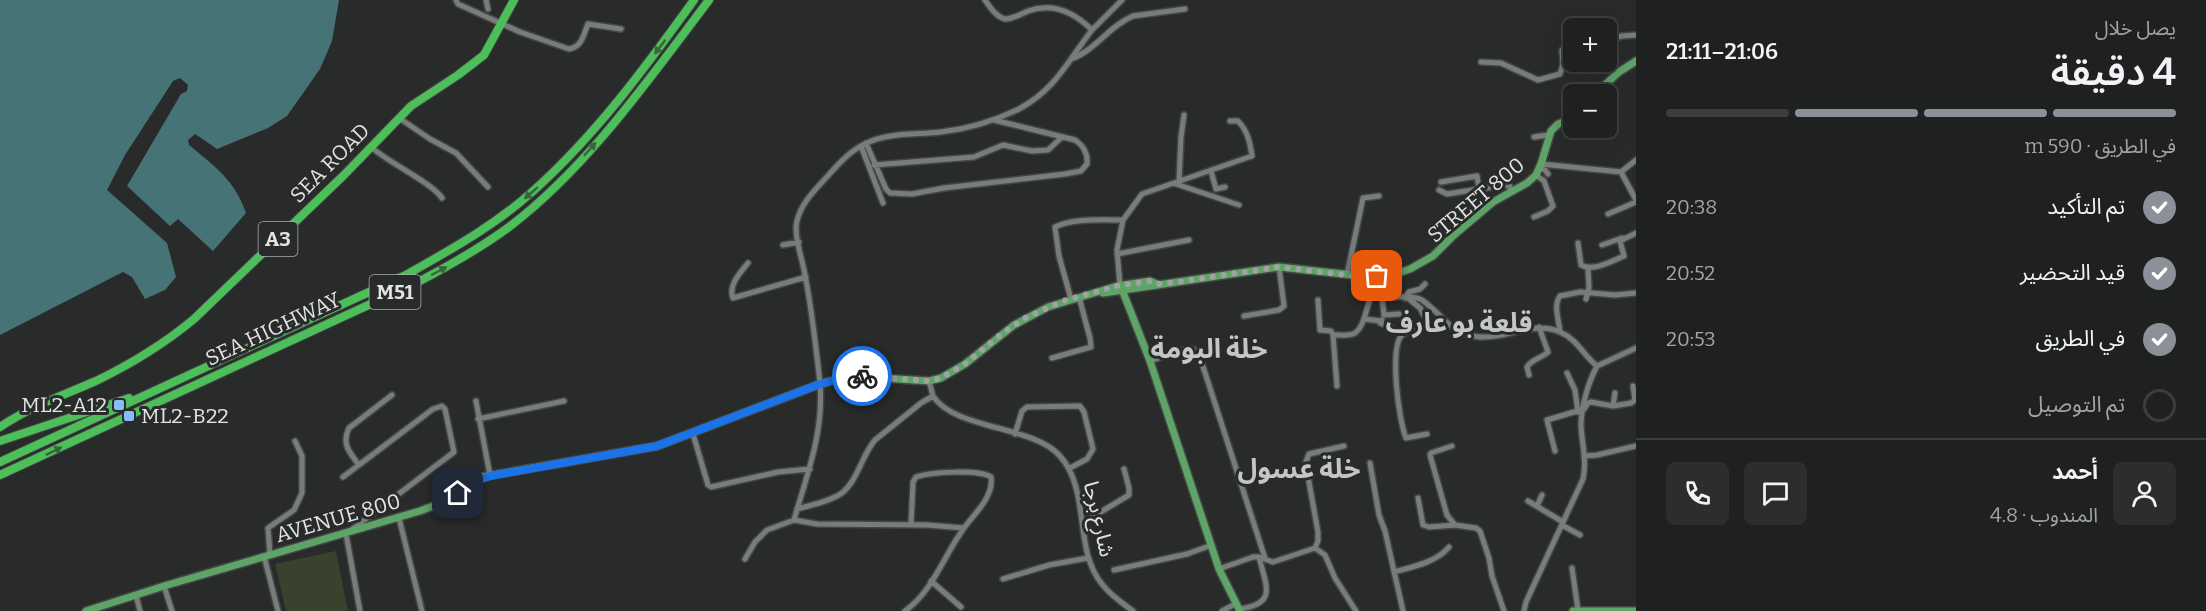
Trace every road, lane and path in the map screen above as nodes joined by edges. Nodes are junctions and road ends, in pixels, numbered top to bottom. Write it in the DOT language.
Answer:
graph roads {
  1 [pos="456,0"];
  2 [pos="486,0"];
  3 [pos="514,0"];
  4 [pos="694,0"];
  5 [pos="709,0"];
  6 [pos="985,0"];
  7 [pos="1122,0"];
  8 [pos="488,9"];
  9 [pos="1185,9"];
  10 [pos="502,23"];
  11 [pos="621,29"];
  12 [pos="1092,30"];
  13 [pos="1636,35"];
  14 [pos="1617,37"];
  15 [pos="1563,50"];
  16 [pos="1071,59"];
  17 [pos="1481,62"];
  18 [pos="1636,62"];
  19 [pos="1563,64"];
  20 [pos="1563,64"];
  21 [pos="1605,84"];
  22 [pos="1184,115"];
  23 [pos="399,118"];
  24 [pos="994,120"];
  25 [pos="1230,121"];
  26 [pos="1563,123"];
  27 [pos="1548,135"];
  28 [pos="1062,137"];
  29 [pos="1534,137"];
  30 [pos="863,145"];
  31 [pos="371,147"];
  32 [pos="1636,160"];
  33 [pos="874,165"];
  34 [pos="1539,169"];
  35 [pos="1211,171"];
  36 [pos="1621,172"];
  37 [pos="1548,174"];
  38 [pos="1441,182"];
  39 [pos="1177,183"];
  40 [pos="488,187"];
  41 [pos="1225,187"];
  42 [pos="1479,189"];
  43 [pos="1439,190"];
  44 [pos="1510,193"];
  45 [pos="1379,196"];
  46 [pos="442,198"];
  47 [pos="1636,201"];
  48 [pos="883,203"];
  49 [pos="1239,205"];
  50 [pos="1608,214"];
  51 [pos="1534,217"];
  52 [pos="1123,220"];
  53 [pos="1636,233"];
  54 [pos="1622,238"];
  55 [pos="1188,240"];
  56 [pos="798,242"];
  57 [pos="1578,243"];
  58 [pos="783,245"];
  59 [pos="1602,245"];
  60 [pos="1118,254"];
  61 [pos="748,263"];
  62 [pos="1279,267"];
  63 [pos="1588,268"];
  64 [pos="1350,275"];
  65 [pos="806,277"];
  66 [pos="1425,284"];
  67 [pos="1125,288"];
  68 [pos="1098,293"];
  69 [pos="1636,293"];
  70 [pos="1371,295"];
  71 [pos="1587,296"];
  72 [pos="1382,297"];
  73 [pos="1075,298"];
  74 [pos="1407,298"];
  75 [pos="1318,300"];
  76 [pos="1399,314"];
  77 [pos="1244,316"];
  78 [pos="1382,318"];
  79 [pos="1364,319"];
  80 [pos="1391,327"];
  81 [pos="1539,327"];
  82 [pos="1560,332"];
  83 [pos="1333,335"];
  84 [pos="1636,348"];
  85 [pos="1052,357"];
  86 [pos="1150,361"];
  87 [pos="1597,366"];
  88 [pos="1567,373"];
  89 [pos="1529,375"];
  90 [pos="929,381"];
  91 [pos="820,384"];
  92 [pos="1337,386"];
  93 [pos="1634,386"];
  94 [pos="161,387"];
  95 [pos="1615,393"];
  96 [pos="393,395"];
  97 [pos="933,396"];
  98 [pos="476,401"];
  99 [pos="564,401"];
  100 [pos="1613,406"];
  101 [pos="1581,411"];
  102 [pos="478,418"];
  103 [pos="0,427"];
  104 [pos="693,434"];
  105 [pos="1015,434"];
  106 [pos="1427,434"];
  107 [pos="0,441"];
  108 [pos="295,441"];
  109 [pos="1344,446"];
  110 [pos="1452,446"];
  111 [pos="1636,446"];
  112 [pos="1555,451"];
  113 [pos="1584,456"];
  114 [pos="0,462"];
  115 [pos="1370,463"];
  116 [pos="359,465"];
  117 [pos="1070,468"];
  118 [pos="810,469"];
  119 [pos="1124,469"];
  120 [pos="0,475"];
  121 [pos="490,476"];
  122 [pos="343,477"];
  123 [pos="1542,495"];
  124 [pos="1418,498"];
  125 [pos="1528,501"];
  126 [pos="386,505"];
  127 [pos="1537,506"];
  128 [pos="797,509"];
  129 [pos="396,519"];
  130 [pos="794,520"];
  131 [pos="1083,522"];
  132 [pos="911,524"];
  133 [pos="1562,524"];
  134 [pos="1455,525"];
  135 [pos="964,528"];
  136 [pos="346,534"];
  137 [pos="1580,535"];
  138 [pos="1212,545"];
  139 [pos="1449,547"];
  140 [pos="1315,548"];
  141 [pos="267,556"];
  142 [pos="1262,557"];
  143 [pos="1088,558"];
  144 [pos="744,559"];
  145 [pos="1572,568"];
  146 [pos="1220,569"];
  147 [pos="1114,570"];
  148 [pos="1394,572"];
  149 [pos="1003,579"];
  150 [pos="931,581"];
  151 [pos="164,586"];
  152 [pos="136,595"];
  153 [pos="961,607"];
  154 [pos="1238,608"];
  155 [pos="89,611"];
  156 [pos="140,611"];
  157 [pos="172,611"];
  158 [pos="278,611"];
  159 [pos="360,611"];
  160 [pos="422,611"];
  161 [pos="905,611"];
  162 [pos="1133,611"];
  163 [pos="1221,611"];
  164 [pos="1356,611"];
  165 [pos="1403,611"];
  166 [pos="1504,611"];
  167 [pos="1524,611"];
  168 [pos="1575,611"];
  169 [pos="1636,611"];
  1 -- 10 [label="street"];
  2 -- 8 [label="street"];
  3 -- 10 [label="highway, SEA ROAD / A3"];
  4 -- 94 [label="highway, SEA HIGHWAY / M51, one-way"];
  120 -- 5 [label="highway, SEA HIGHWAY / M51, one-way"];
  6 -- 12 [label="street"];
  7 -- 12 [label="street"];
  9 -- 16 [label="street"];
  10 -- 11 [label="street"];
  10 -- 23 [label="highway, SEA ROAD / A3"];
  12 -- 16 [label="street"];
  13 -- 14 [label="street"];
  15 -- 20 [label="street"];
  16 -- 24 [label="street"];
  17 -- 19 [label="street"];
  18 -- 21 [label="main road"];
  22 -- 39 [label="street"];
  23 -- 31 [label="highway, SEA ROAD / A3"];
  23 -- 40 [label="street"];
  24 -- 28 [label="street"];
  24 -- 30 [label="street"];
  25 -- 35 [label="street"];
  26 -- 27 [label="main road"];
  27 -- 29 [label="street"];
  27 -- 34 [label="main road, STREET 800"];
  28 -- 33 [label="street"];
  28 -- 33 [label="street"];
  30 -- 33 [label="street"];
  30 -- 48 [label="street"];
  30 -- 56 [label="street"];
  31 -- 46 [label="street"];
  31 -- 103 [label="highway, SEA ROAD / A3"];
  32 -- 36 [label="street"];
  34 -- 36 [label="street"];
  34 -- 37 [label="street"];
  34 -- 44 [label="main road, STREET 800"];
  34 -- 51 [label="street"];
  35 -- 39 [label="street"];
  35 -- 41 [label="street"];
  36 -- 47 [label="street"];
  38 -- 42 [label="street"];
  39 -- 49 [label="street"];
  39 -- 52 [label="street"];
  42 -- 43 [label="street"];
  42 -- 44 [label="street"];
  44 -- 64 [label="main road, STREET 800"];
  45 -- 64 [label="street"];
  47 -- 50 [label="street"];
  52 -- 60 [label="street"];
  52 -- 73 [label="street"];
  53 -- 54 [label="street"];
  54 -- 59 [label="street"];
  54 -- 63 [label="street"];
  55 -- 60 [label="street"];
  56 -- 58 [label="street"];
  56 -- 65 [label="street"];
  57 -- 63 [label="street"];
  60 -- 67 [label="street"];
  61 -- 65 [label="street"];
  62 -- 64 [label="main road, STREET 800"];
  62 -- 67 [label="main road, STREET 800"];
  62 -- 77 [label="street"];
  63 -- 71 [label="street"];
  64 -- 70 [label="street"];
  65 -- 91 [label="street"];
  66 -- 74 [label="street"];
  67 -- 68 [label="main road, STREET 800"];
  67 -- 86 [label="main road"];
  68 -- 73 [label="main road, AVENUE 800"];
  69 -- 71 [label="street"];
  70 -- 72 [label="street"];
  70 -- 79 [label="street"];
  71 -- 82 [label="street"];
  72 -- 74 [label="street"];
  72 -- 78 [label="street"];
  73 -- 85 [label="street"];
  73 -- 90 [label="main road, AVENUE 800"];
  74 -- 81 [label="street"];
  74 -- 106 [label="street"];
  75 -- 83 [label="street"];
  76 -- 78 [label="street"];
  78 -- 79 [label="street"];
  78 -- 80 [label="street"];
  79 -- 83 [label="street"];
  81 -- 82 [label="street"];
  81 -- 89 [label="street"];
  82 -- 87 [label="street"];
  83 -- 92 [label="street"];
  84 -- 87 [label="street"];
  86 -- 138 [label="main road"];
  86 -- 142 [label="street"];
  87 -- 101 [label="street"];
  88 -- 101 [label="street"];
  90 -- 91 [label="main road, AVENUE 800"];
  90 -- 97 [label="street"];
  91 -- 104 [label="main road, AVENUE 800"];
  91 -- 118 [label="street"];
  93 -- 100 [label="street"];
  94 -- 107 [label="highway"];
  94 -- 114 [label="highway, SEA HIGHWAY / M51"];
  95 -- 100 [label="street"];
  96 -- 116 [label="street"];
  97 -- 105 [label="street, شارع برجا"];
  97 -- 128 [label="street"];
  98 -- 102 [label="street"];
  99 -- 102 [label="street"];
  100 -- 101 [label="street"];
  101 -- 112 [label="street"];
  101 -- 113 [label="street"];
  102 -- 121 [label="street"];
  104 -- 118 [label="street"];
  104 -- 121 [label="main road, AVENUE 800"];
  105 -- 117 [label="street, شارع برجا"];
  105 -- 117 [label="street"];
  108 -- 141 [label="street"];
  109 -- 140 [label="street"];
  110 -- 134 [label="street"];
  111 -- 113 [label="street"];
  113 -- 133 [label="street"];
  115 -- 148 [label="street"];
  116 -- 122 [label="street"];
  116 -- 126 [label="street"];
  117 -- 131 [label="street, شارع برجا"];
  118 -- 128 [label="street"];
  119 -- 131 [label="street"];
  121 -- 129 [label="main road, AVENUE 800"];
  123 -- 127 [label="street"];
  124 -- 134 [label="street"];
  125 -- 127 [label="street"];
  126 -- 129 [label="street"];
  126 -- 136 [label="street"];
  127 -- 133 [label="street"];
  128 -- 130 [label="street"];
  129 -- 136 [label="main road, AVENUE 800"];
  129 -- 160 [label="street"];
  130 -- 132 [label="street"];
  130 -- 144 [label="street"];
  131 -- 143 [label="street, شارع برجا"];
  132 -- 135 [label="street"];
  132 -- 135 [label="street"];
  133 -- 137 [label="street"];
  133 -- 167 [label="street"];
  134 -- 166 [label="street"];
  135 -- 150 [label="street"];
  136 -- 141 [label="main road, AVENUE 800"];
  136 -- 159 [label="street"];
  138 -- 146 [label="main road"];
  138 -- 147 [label="street"];
  139 -- 148 [label="street"];
  140 -- 142 [label="street"];
  140 -- 164 [label="street"];
  141 -- 151 [label="main road, AVENUE 800"];
  141 -- 158 [label="street"];
  142 -- 146 [label="street"];
  142 -- 154 [label="street"];
  143 -- 149 [label="street"];
  143 -- 162 [label="street, شارع برجا"];
  145 -- 168 [label="street"];
  146 -- 154 [label="main road"];
  148 -- 165 [label="street"];
  150 -- 153 [label="street"];
  150 -- 161 [label="street"];
  151 -- 152 [label="main road, AVENUE 800"];
  151 -- 157 [label="street"];
  152 -- 155 [label="main road, AVENUE 800"];
  152 -- 156 [label="street"];
  154 -- 163 [label="street"];
  168 -- 169 [label="main road"];
}
